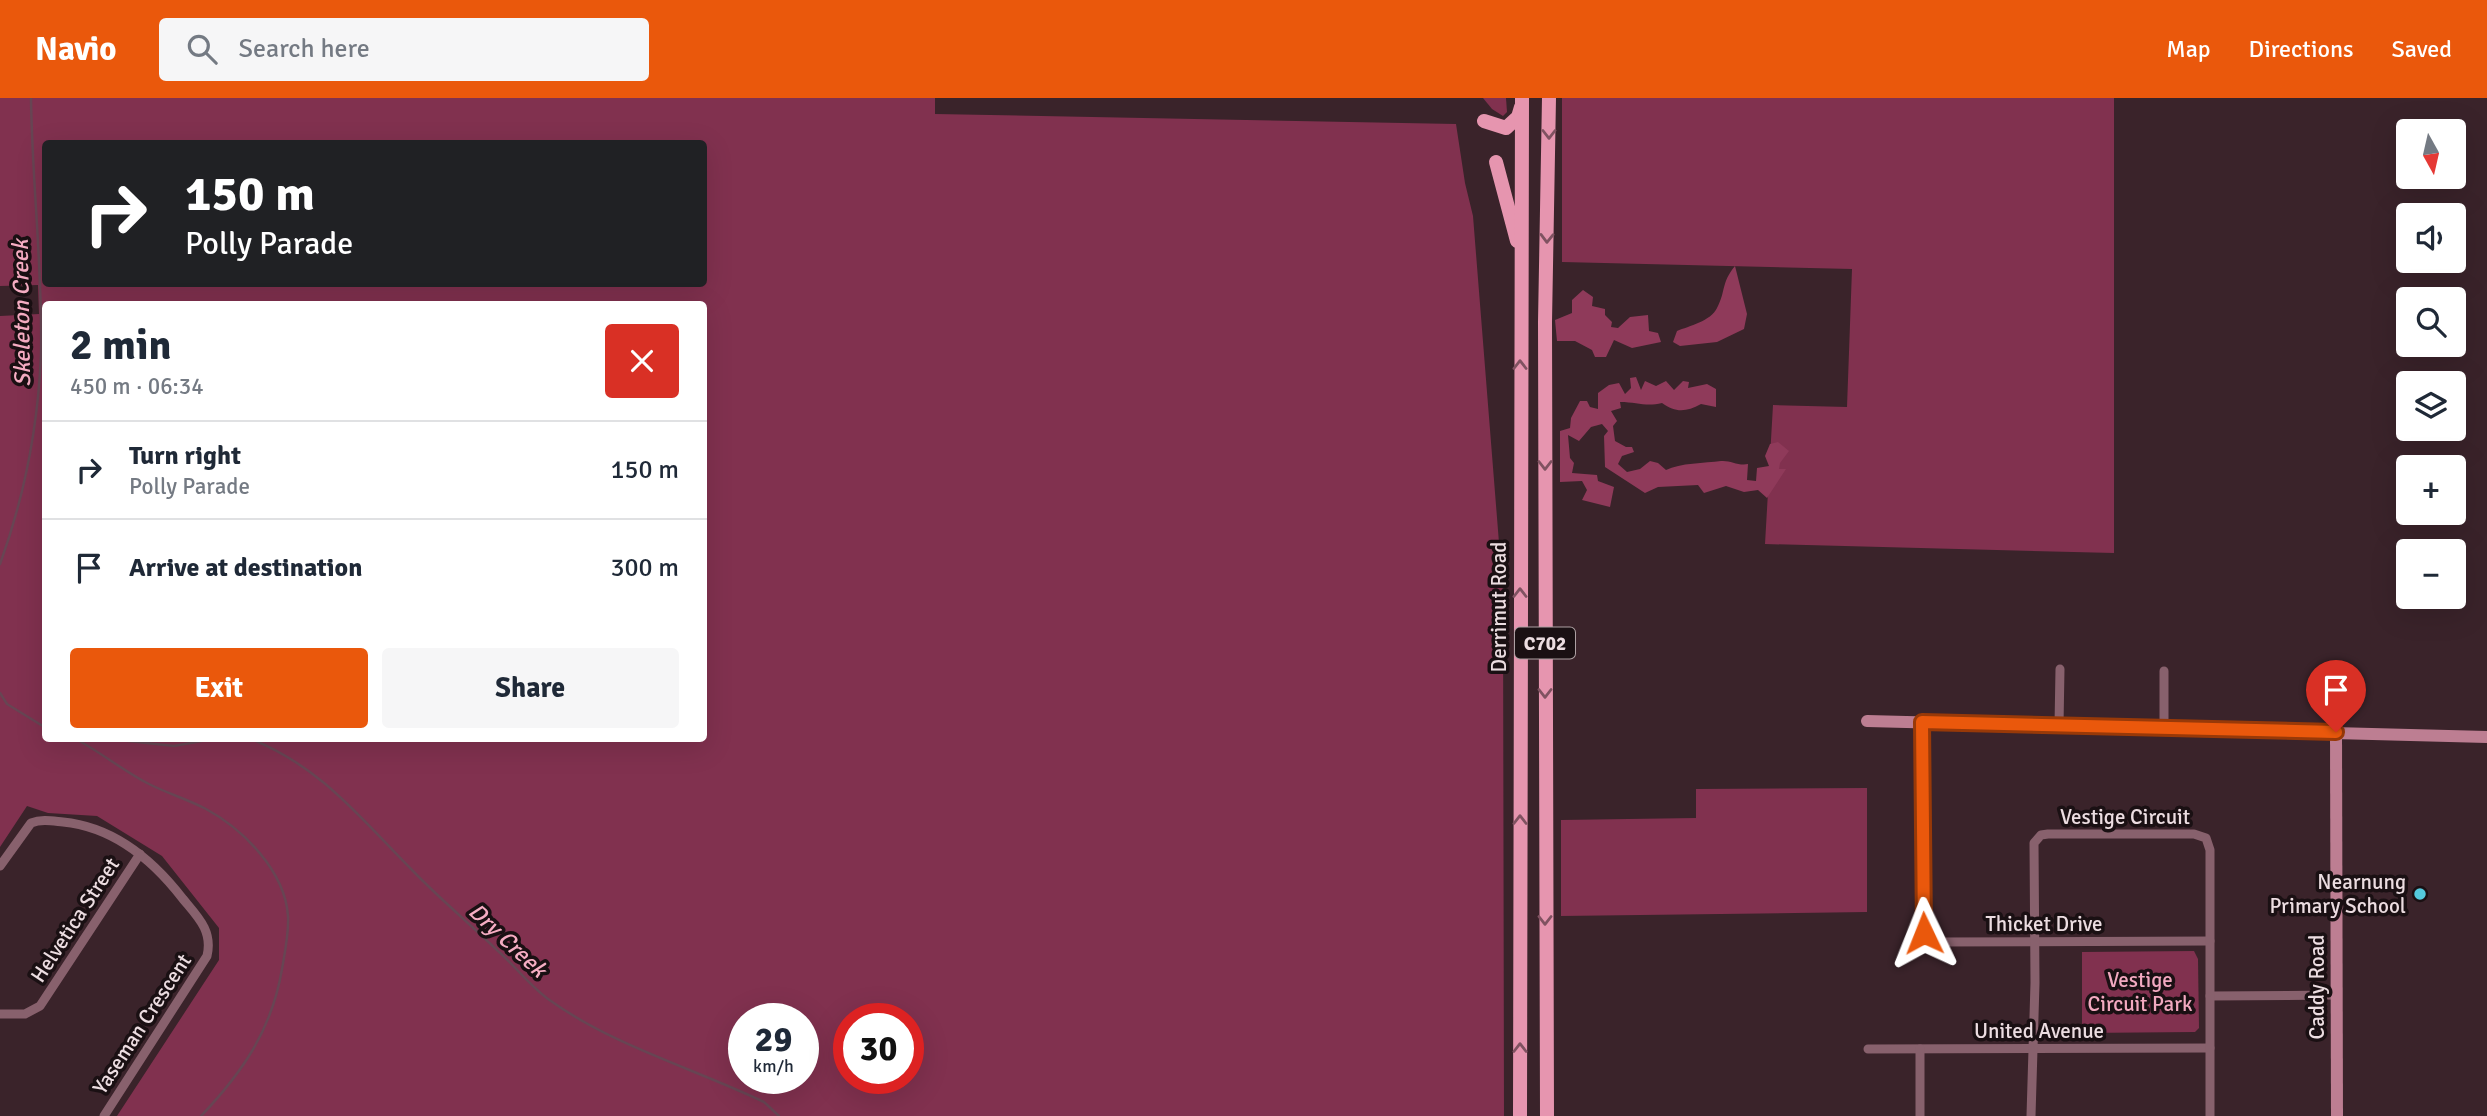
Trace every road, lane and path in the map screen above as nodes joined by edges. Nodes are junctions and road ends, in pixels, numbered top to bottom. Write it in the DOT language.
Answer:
graph roads {
  1 [pos="1549,98"];
  2 [pos="1522,99"];
  3 [pos="1483,121"];
  4 [pos="1496,162"];
  5 [pos="1523,166"];
  6 [pos="1549,170"];
  7 [pos="1521,253"];
  8 [pos="2060,669"];
  9 [pos="2164,671"];
  10 [pos="1867,721"];
  11 [pos="1922,722"];
  12 [pos="2059,725"];
  13 [pos="2164,728"];
  14 [pos="2336,732"];
  15 [pos="2487,737"];
  16 [pos="140,854"];
  17 [pos="0,866"];
  18 [pos="2210,941"];
  19 [pos="2033,942"];
  20 [pos="2336,995"];
  21 [pos="2210,996"];
  22 [pos="0,1014"];
  23 [pos="2210,1048"];
  24 [pos="1867,1049"];
  25 [pos="1920,1049"];
  26 [pos="2031,1049"];
  27 [pos="104,1116"];
  28 [pos="1520,1116"];
  29 [pos="1546,1116"];
  30 [pos="1920,1116"];
  31 [pos="2031,1116"];
  32 [pos="2210,1116"];
  33 [pos="2337,1116"];
  1 -- 6 [label="main road, C702, one-way"];
  2 -- 3 [label="main road"];
  2 -- 5 [label="main road, Derrimut Road / C702"];
  4 -- 7 [label="main road"];
  5 -- 6 [label="main road"];
  5 -- 7 [label="main road, Derrimut Road / C702"];
  6 -- 29 [label="main road, C702, one-way"];
  28 -- 7 [label="main road, Derrimut Road / C702, one-way"];
  8 -- 12 [label="street"];
  9 -- 13 [label="street"];
  10 -- 11 [label="street"];
  11 -- 12 [label="street"];
  11 -- 19 [label="street, Thicket Drive"];
  12 -- 13 [label="street"];
  13 -- 14 [label="street"];
  14 -- 15 [label="street"];
  14 -- 20 [label="street, Caddy Road"];
  16 -- 17 [label="street, Yaseman Crescent"];
  16 -- 22 [label="street, Helvetica Street"];
  16 -- 27 [label="street, Yaseman Crescent"];
  18 -- 19 [label="street, Thicket Drive"];
  18 -- 19 [label="street, Vestige Circuit"];
  18 -- 21 [label="street, Vestige Circuit"];
  19 -- 26 [label="street"];
  20 -- 21 [label="street"];
  20 -- 33 [label="street, Caddy Road"];
  21 -- 23 [label="street, Vestige Circuit"];
  23 -- 26 [label="street, United Avenue"];
  23 -- 32 [label="street, Vestige Circuit"];
  24 -- 25 [label="street, United Avenue"];
  25 -- 26 [label="street, United Avenue"];
  25 -- 30 [label="street"];
  26 -- 31 [label="street"];
}
